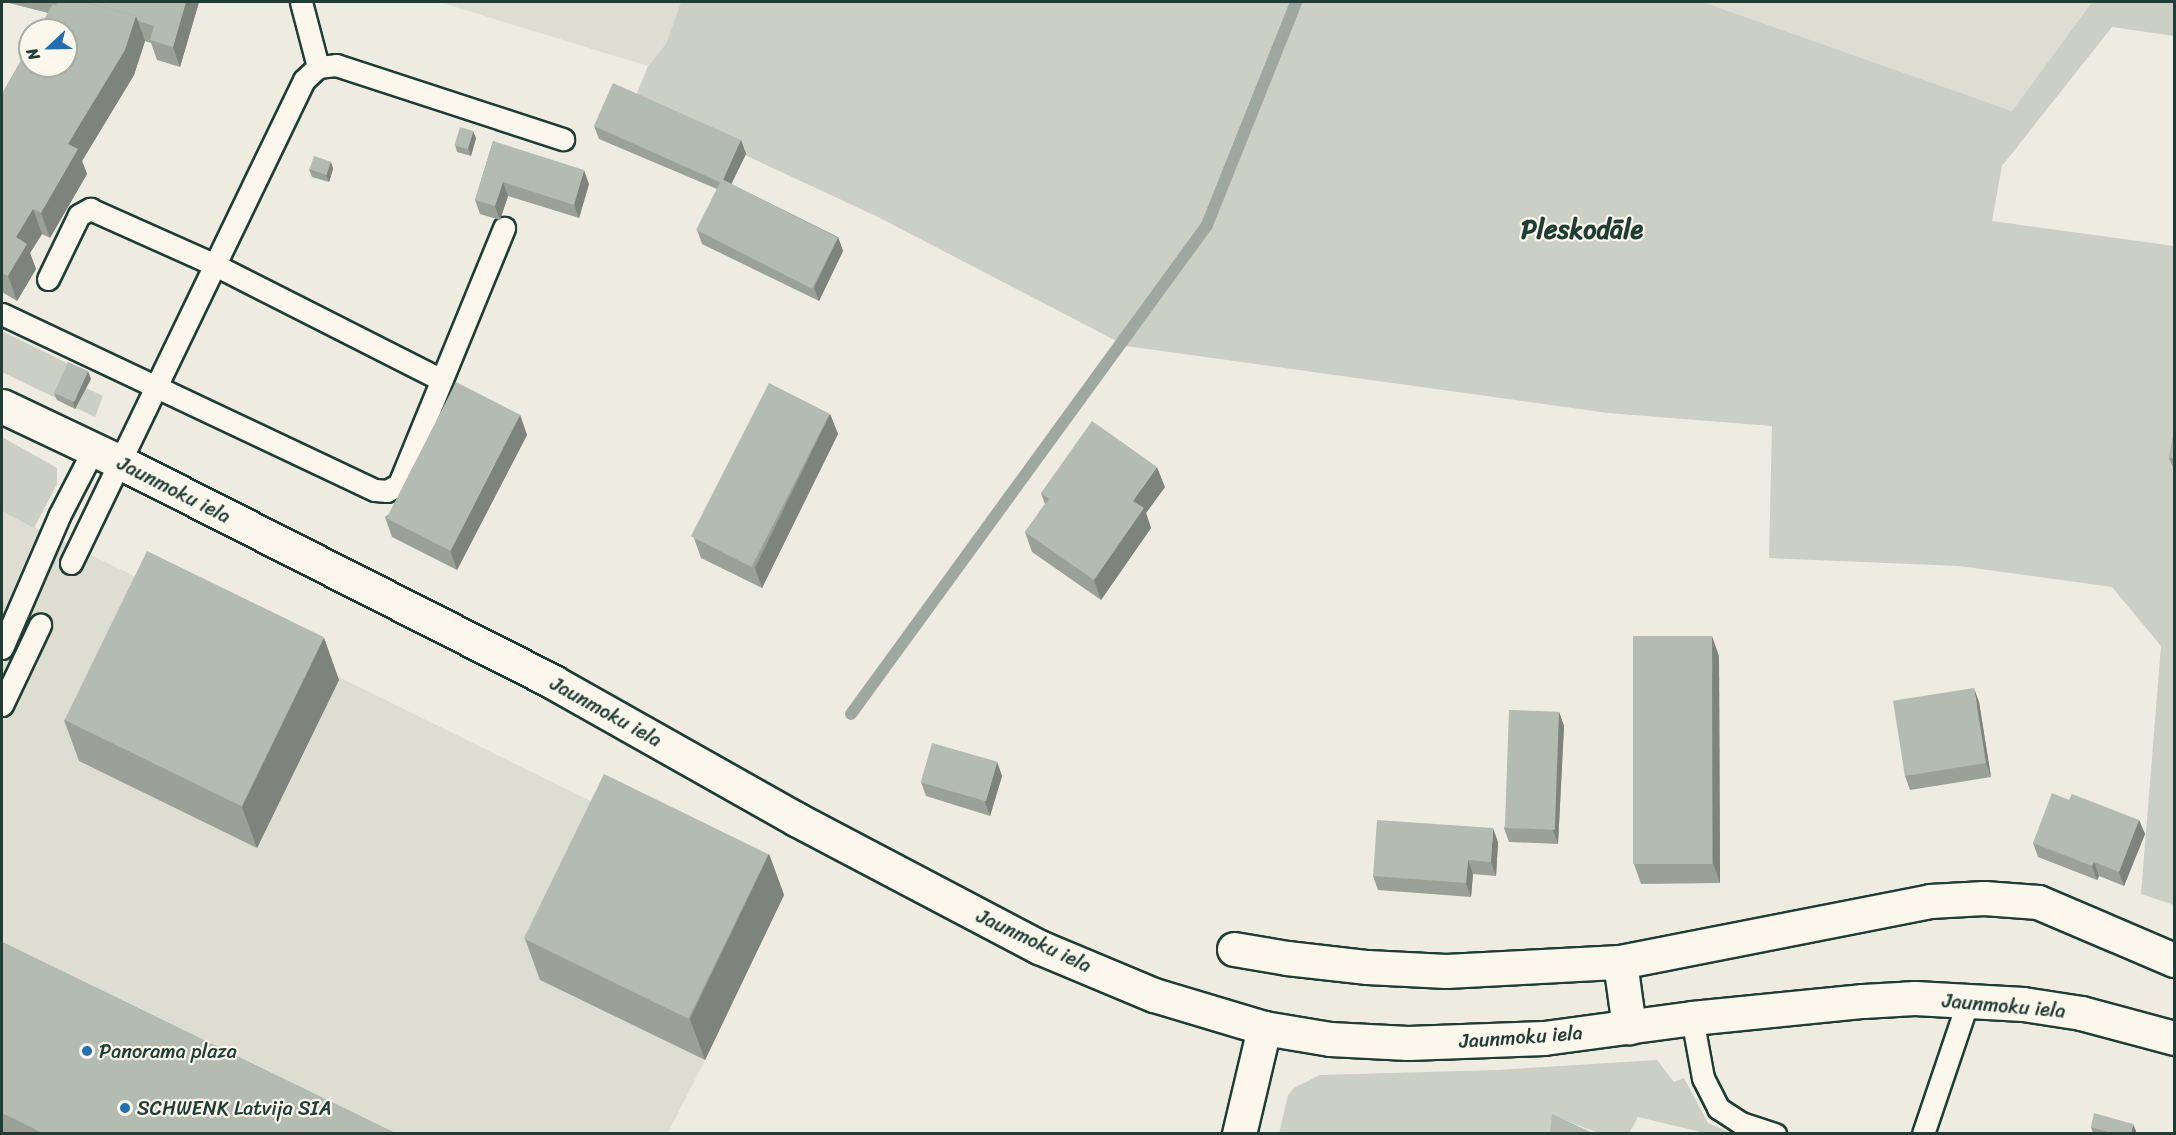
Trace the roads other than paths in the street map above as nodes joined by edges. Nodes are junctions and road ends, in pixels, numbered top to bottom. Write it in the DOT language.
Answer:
graph roads {
  1 [pos="301,2"];
  2 [pos="318,67"];
  3 [pos="563,139"];
  4 [pos="504,228"];
  5 [pos="215,265"];
  6 [pos="48,279"];
  7 [pos="2,314"];
  8 [pos="442,380"];
  9 [pos="157,388"];
  10 [pos="2,406"];
  11 [pos="106,456"];
  12 [pos="71,563"];
  13 [pos="40,625"];
  14 [pos="2,648"];
  15 [pos="2,705"];
  16 [pos="1234,949"];
  17 [pos="2175,960"];
  18 [pos="1620,962"];
  19 [pos="1968,1001"];
  20 [pos="1692,1018"];
  21 [pos="1629,1027"];
  22 [pos="1264,1028"];
  23 [pos="2175,1038"];
  24 [pos="1239,1134"];
  25 [pos="1775,1134"];
  26 [pos="1923,1134"];
  1 -- 2 [label="lane"];
  2 -- 3 [label="lane"];
  2 -- 5 [label="lane"];
  4 -- 8 [label="lane"];
  5 -- 6 [label="lane"];
  5 -- 8 [label="lane"];
  5 -- 9 [label="lane"];
  7 -- 9 [label="lane"];
  8 -- 9 [label="lane"];
  9 -- 11 [label="lane"];
  10 -- 11 [label="street, Jaunmoku iela"];
  11 -- 12 [label="lane"];
  11 -- 14 [label="lane"];
  11 -- 22 [label="street, Jaunmoku iela"];
  13 -- 15 [label="lane"];
  16 -- 18 [label="street"];
  17 -- 18 [label="street"];
  18 -- 21 [label="street"];
  19 -- 20 [label="street, Jaunmoku iela"];
  19 -- 23 [label="street, Jaunmoku iela"];
  19 -- 26 [label="lane"];
  20 -- 21 [label="street, Jaunmoku iela"];
  20 -- 25 [label="lane"];
  21 -- 22 [label="street, Jaunmoku iela"];
  22 -- 24 [label="street"];
}
